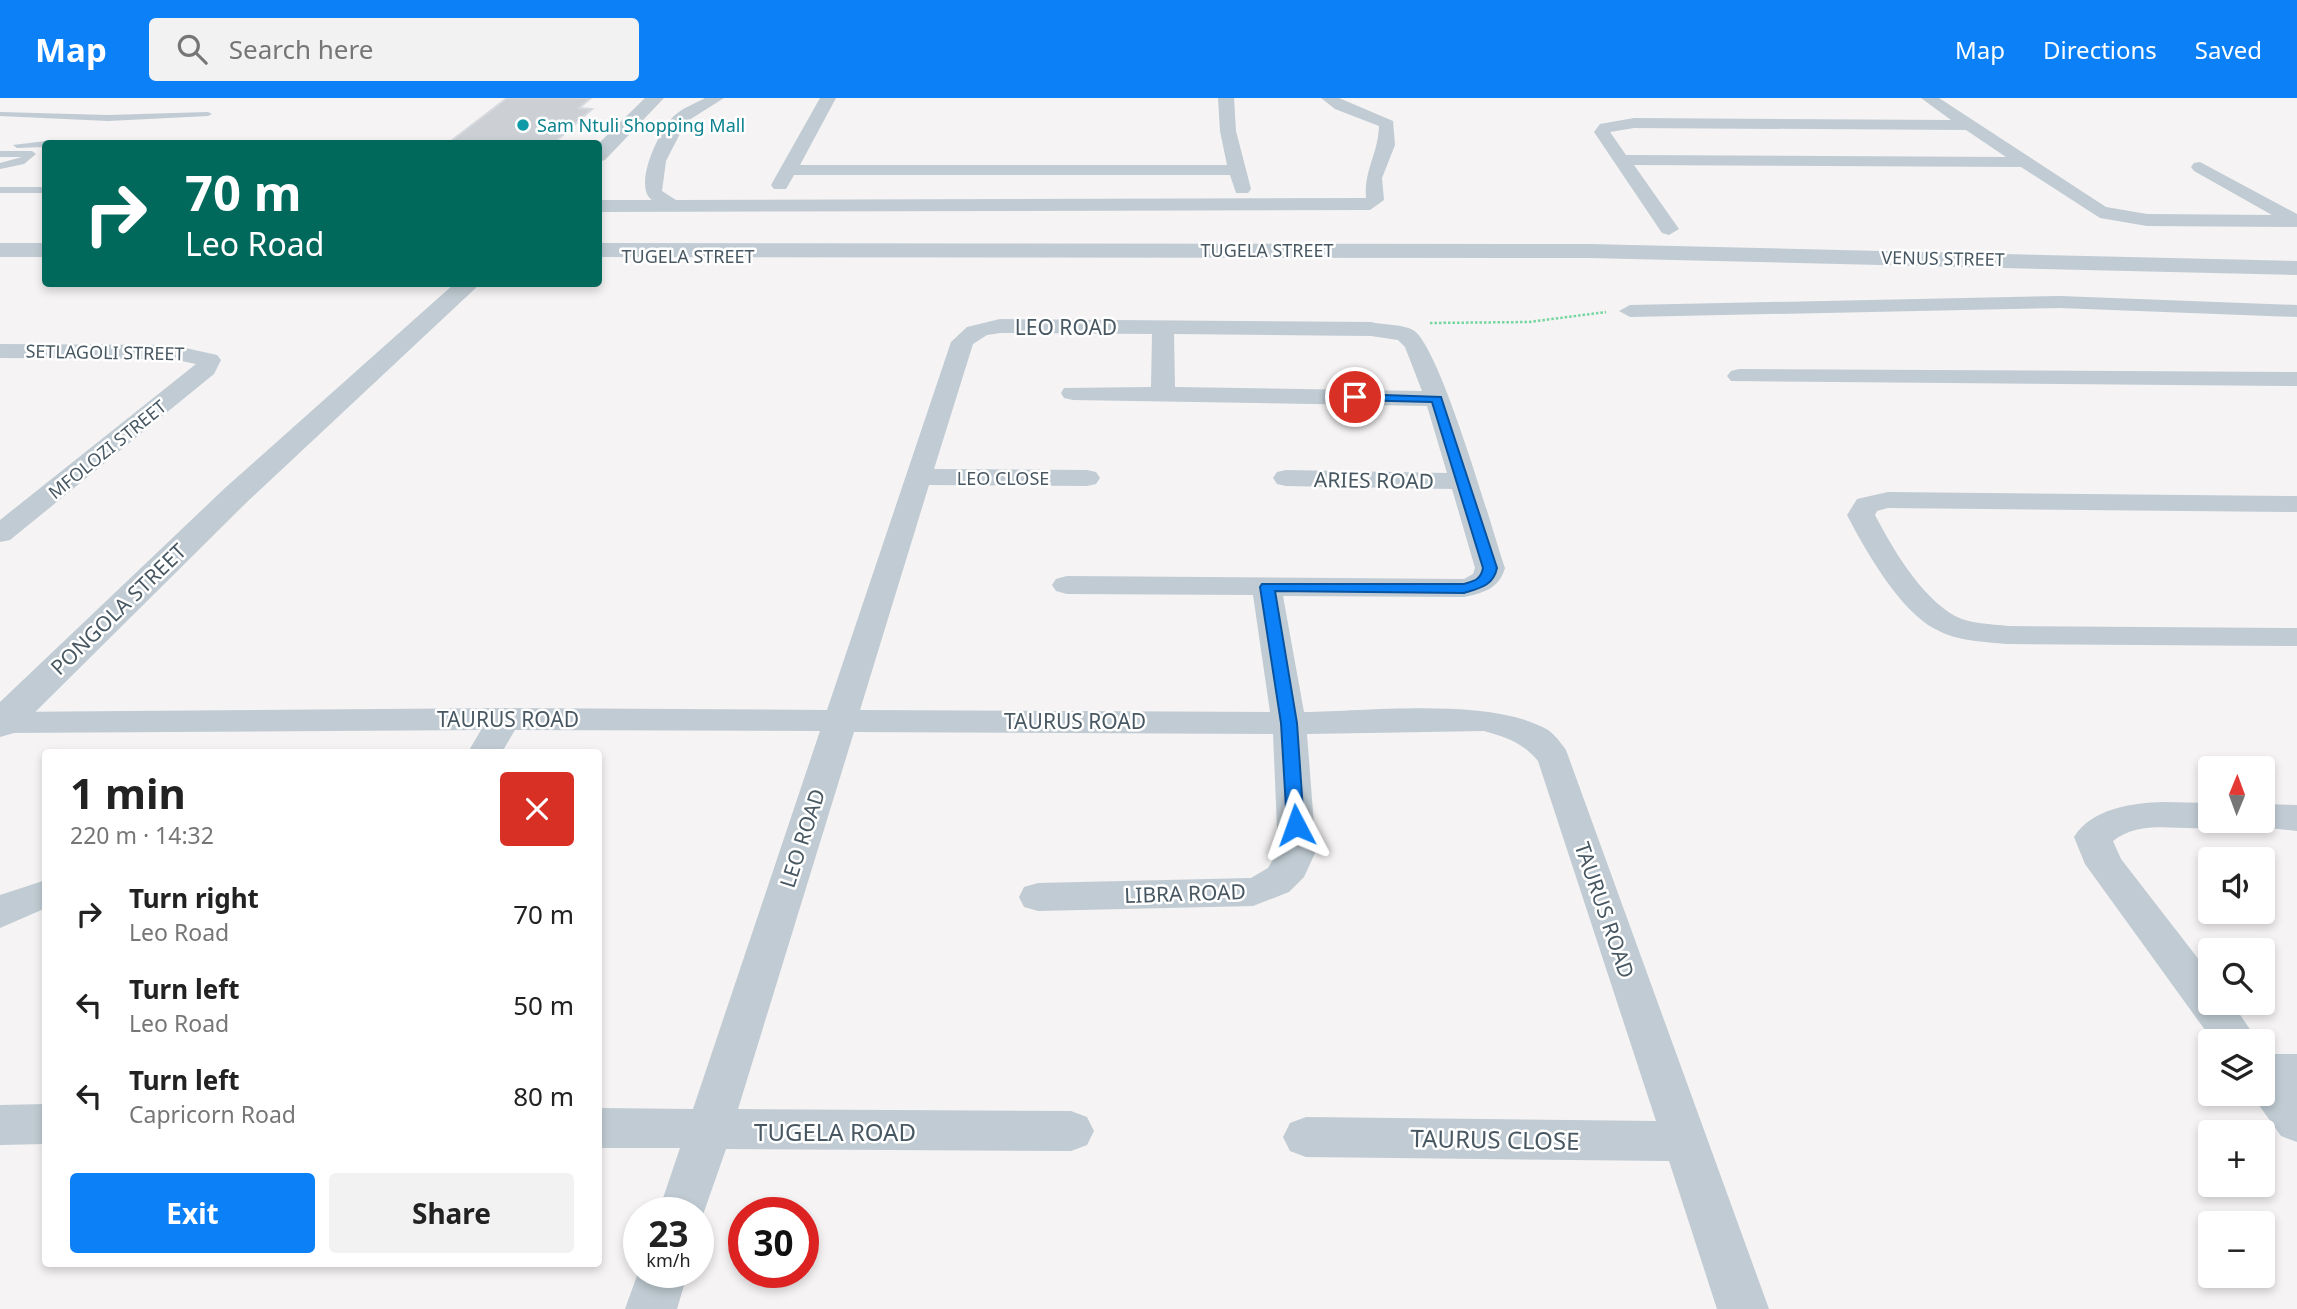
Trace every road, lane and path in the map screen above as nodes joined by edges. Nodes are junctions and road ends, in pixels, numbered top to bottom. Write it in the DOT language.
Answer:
graph roads {
  1 [pos="642,98"];
  2 [pos="655,98"];
  3 [pos="716,98"];
  4 [pos="828,98"];
  5 [pos="1226,98"];
  6 [pos="1329,98"];
  7 [pos="1929,98"];
  8 [pos="0,114"];
  9 [pos="208,114"];
  10 [pos="1971,125"];
  11 [pos="598,140"];
  12 [pos="42,145"];
  13 [pos="0,152"];
  14 [pos="602,152"];
  15 [pos="42,157"];
  16 [pos="33,159"];
  17 [pos="1622,160"];
  18 [pos="2025,162"];
  19 [pos="3,166"];
  20 [pos="2200,167"];
  21 [pos="788,170"];
  22 [pos="1237,170"];
  23 [pos="0,190"];
  24 [pos="42,190"];
  25 [pos="772,203"];
  26 [pos="671,205"];
  27 [pos="1246,205"];
  28 [pos="602,206"];
  29 [pos="2297,221"];
  30 [pos="1669,229"];
  31 [pos="0,250"];
  32 [pos="42,250"];
  33 [pos="1589,251"];
  34 [pos="609,253"];
  35 [pos="0,257"];
  36 [pos="42,257"];
  37 [pos="2267,267"];
  38 [pos="2297,268"];
  39 [pos="2297,286"];
  40 [pos="465,287"];
  41 [pos="447,290"];
  42 [pos="1630,311"];
  43 [pos="2297,311"];
  44 [pos="1163,327"];
  45 [pos="1391,330"];
  46 [pos="0,351"];
  47 [pos="209,360"];
  48 [pos="1739,376"];
  49 [pos="2297,379"];
  50 [pos="1073,393"];
  51 [pos="1163,394"];
  52 [pos="1437,399"];
  53 [pos="918,477"];
  54 [pos="1087,478"];
  55 [pos="1286,478"];
  56 [pos="1463,481"];
  57 [pos="2297,504"];
  58 [pos="0,534"];
  59 [pos="1067,585"];
  60 [pos="1268,587"];
  61 [pos="2297,637"];
  62 [pos="504,719"];
  63 [pos="840,719"];
  64 [pos="1,723"];
  65 [pos="1289,723"];
  66 [pos="487,749"];
  67 [pos="2198,816"];
  68 [pos="2275,817"];
  69 [pos="2297,818"];
  70 [pos="42,895"];
  71 [pos="1038,897"];
  72 [pos="0,913"];
  73 [pos="2228,1029"];
  74 [pos="2297,1072"];
  75 [pos="2275,1073"];
  76 [pos="2275,1091"];
  77 [pos="2297,1122"];
  78 [pos="42,1124"];
  79 [pos="0,1125"];
  80 [pos="602,1128"];
  81 [pos="708,1130"];
  82 [pos="1071,1131"];
  83 [pos="1306,1137"];
  84 [pos="1683,1141"];
  85 [pos="687,1197"];
  86 [pos="658,1288"];
  87 [pos="651,1309"];
  88 [pos="1744,1309"];
  1 -- 11 [label="street"];
  2 -- 14 [label="street"];
  3 -- 26 [label="street"];
  4 -- 21 [label="street"];
  5 -- 22 [label="street"];
  6 -- 27 [label="street"];
  7 -- 10 [label="street"];
  8 -- 9 [label="lane"];
  10 -- 17 [label="street"];
  10 -- 18 [label="street"];
  12 -- 13 [label="lane"];
  13 -- 16 [label="lane"];
  15 -- 16 [label="lane"];
  16 -- 19 [label="lane"];
  17 -- 18 [label="street"];
  17 -- 30 [label="street"];
  18 -- 29 [label="street"];
  20 -- 29 [label="street"];
  21 -- 22 [label="street"];
  21 -- 25 [label="street"];
  22 -- 27 [label="street"];
  23 -- 24 [label="lane"];
  25 -- 26 [label="street"];
  25 -- 27 [label="street"];
  26 -- 28 [label="street"];
  31 -- 32 [label="street"];
  33 -- 34 [label="street, TUGELA STREET"];
  33 -- 37 [label="street, VENUS STREET"];
  35 -- 36 [label="street"];
  37 -- 38 [label="street, VENUS STREET"];
  37 -- 39 [label="street"];
  40 -- 41 [label="street, PONGOLA STREET"];
  41 -- 64 [label="street, PONGOLA STREET"];
  42 -- 43 [label="street"];
  42 -- 45 [label="path"];
  44 -- 45 [label="street, LEO ROAD"];
  44 -- 51 [label="street"];
  44 -- 53 [label="street, LEO ROAD"];
  45 -- 52 [label="street"];
  46 -- 47 [label="street, SETLAGOLI STREET"];
  47 -- 58 [label="street, MFOLOZI STREET"];
  48 -- 49 [label="street"];
  50 -- 51 [label="street"];
  51 -- 52 [label="street"];
  52 -- 56 [label="street"];
  53 -- 54 [label="street, LEO CLOSE"];
  53 -- 63 [label="street, LEO ROAD"];
  55 -- 56 [label="street, ARIES ROAD"];
  56 -- 60 [label="street"];
  57 -- 61 [label="street"];
  59 -- 60 [label="street"];
  60 -- 65 [label="street, LIBRA ROAD"];
  62 -- 63 [label="street, TAURUS ROAD"];
  62 -- 64 [label="street, TAURUS ROAD"];
  62 -- 66 [label="street"];
  63 -- 65 [label="street, TAURUS ROAD"];
  63 -- 81 [label="street, LEO ROAD"];
  65 -- 71 [label="street, LIBRA ROAD"];
  65 -- 84 [label="street, TAURUS ROAD"];
  67 -- 73 [label="street"];
  68 -- 69 [label="street"];
  70 -- 72 [label="street"];
  74 -- 75 [label="street"];
  76 -- 77 [label="street"];
  78 -- 79 [label="street"];
  80 -- 81 [label="street, TUGELA ROAD"];
  81 -- 82 [label="street, TUGELA ROAD"];
  81 -- 85 [label="street, LEO ROAD"];
  83 -- 84 [label="street, TAURUS CLOSE"];
  84 -- 88 [label="street, TAURUS ROAD"];
  86 -- 87 [label="street"];
}
